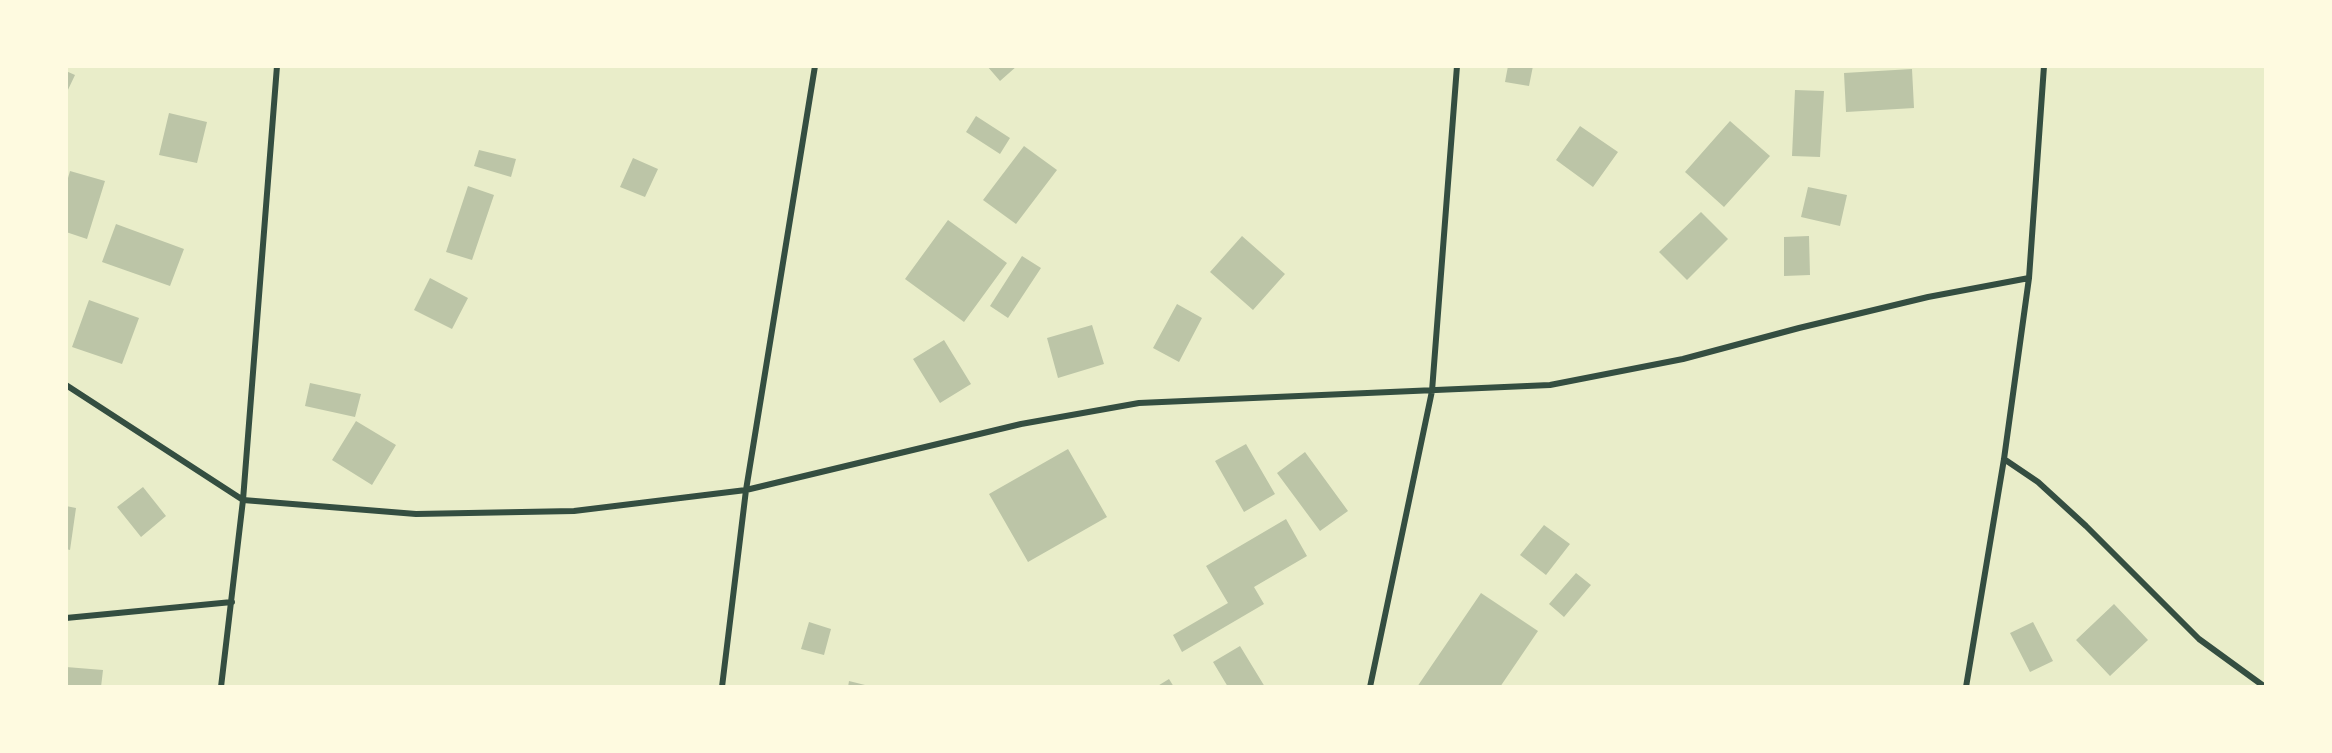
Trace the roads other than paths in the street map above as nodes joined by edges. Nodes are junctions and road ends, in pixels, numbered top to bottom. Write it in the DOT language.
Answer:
graph roads {
  1 [pos="277,66"];
  2 [pos="814,66"];
  3 [pos="1457,66"];
  4 [pos="2044,66"];
  5 [pos="2029,278"];
  6 [pos="66,385"];
  7 [pos="1432,391"];
  8 [pos="2004,459"];
  9 [pos="746,490"];
  10 [pos="243,500"];
  11 [pos="232,602"];
  12 [pos="66,618"];
  13 [pos="221,687"];
  14 [pos="722,687"];
  15 [pos="1370,687"];
  16 [pos="1966,687"];
  17 [pos="2265,687"];
  1 -- 10 [label="street"];
  2 -- 9 [label="street"];
  3 -- 7 [label="street"];
  4 -- 5 [label="street"];
  5 -- 7 [label="street"];
  5 -- 8 [label="street"];
  6 -- 10 [label="street"];
  7 -- 9 [label="street"];
  7 -- 15 [label="street"];
  8 -- 16 [label="street"];
  8 -- 17 [label="street"];
  9 -- 10 [label="street"];
  9 -- 14 [label="street"];
  10 -- 11 [label="street"];
  11 -- 12 [label="street"];
  11 -- 13 [label="street"];
}
